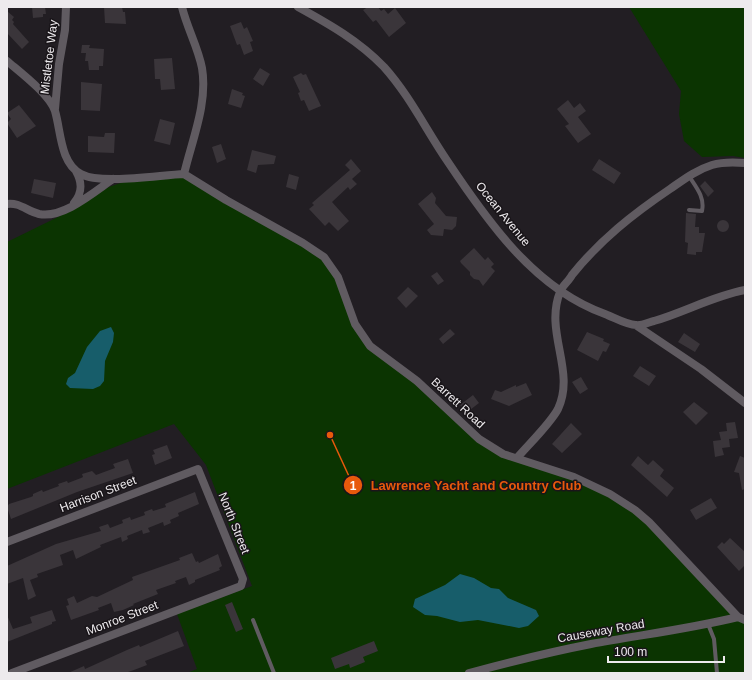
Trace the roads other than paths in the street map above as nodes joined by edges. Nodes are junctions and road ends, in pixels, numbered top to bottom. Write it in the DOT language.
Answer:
graph roads {
  1 [pos="66,7"];
  2 [pos="182,7"];
  3 [pos="298,7"];
  4 [pos="7,61"];
  5 [pos="54,109"];
  6 [pos="745,163"];
  7 [pos="76,170"];
  8 [pos="184,174"];
  9 [pos="689,176"];
  10 [pos="113,179"];
  11 [pos="7,204"];
  12 [pos="72,206"];
  13 [pos="689,210"];
  14 [pos="745,290"];
  15 [pos="560,292"];
  16 [pos="637,326"];
  17 [pos="745,403"];
  18 [pos="517,458"];
  19 [pos="198,469"];
  20 [pos="7,542"];
  21 [pos="241,586"];
  22 [pos="741,618"];
  23 [pos="253,620"];
  24 [pos="708,624"];
  25 [pos="12,673"];
  26 [pos="274,673"];
  27 [pos="469,673"];
  28 [pos="717,673"];
  1 -- 5 [label="street, Mistletoe Way"];
  2 -- 8 [label="street"];
  3 -- 15 [label="street, Ocean Avenue"];
  4 -- 5 [label="street"];
  5 -- 7 [label="street"];
  6 -- 9 [label="street"];
  7 -- 10 [label="street"];
  7 -- 12 [label="street"];
  8 -- 10 [label="street"];
  8 -- 18 [label="street, Barrett Road"];
  9 -- 13 [label="lane"];
  9 -- 15 [label="street"];
  10 -- 12 [label="street"];
  11 -- 12 [label="street"];
  14 -- 16 [label="street"];
  15 -- 16 [label="street, Ocean Avenue"];
  15 -- 18 [label="street"];
  16 -- 17 [label="street, Ocean Avenue"];
  18 -- 22 [label="street, Barrett Road"];
  19 -- 20 [label="street, Harrison Street"];
  19 -- 21 [label="street, North Street"];
  21 -- 25 [label="street, Monroe Street"];
  22 -- 24 [label="street, Causeway Road"];
  23 -- 26 [label="lane"];
  24 -- 27 [label="street, Causeway Road"];
  24 -- 28 [label="lane"];
}
